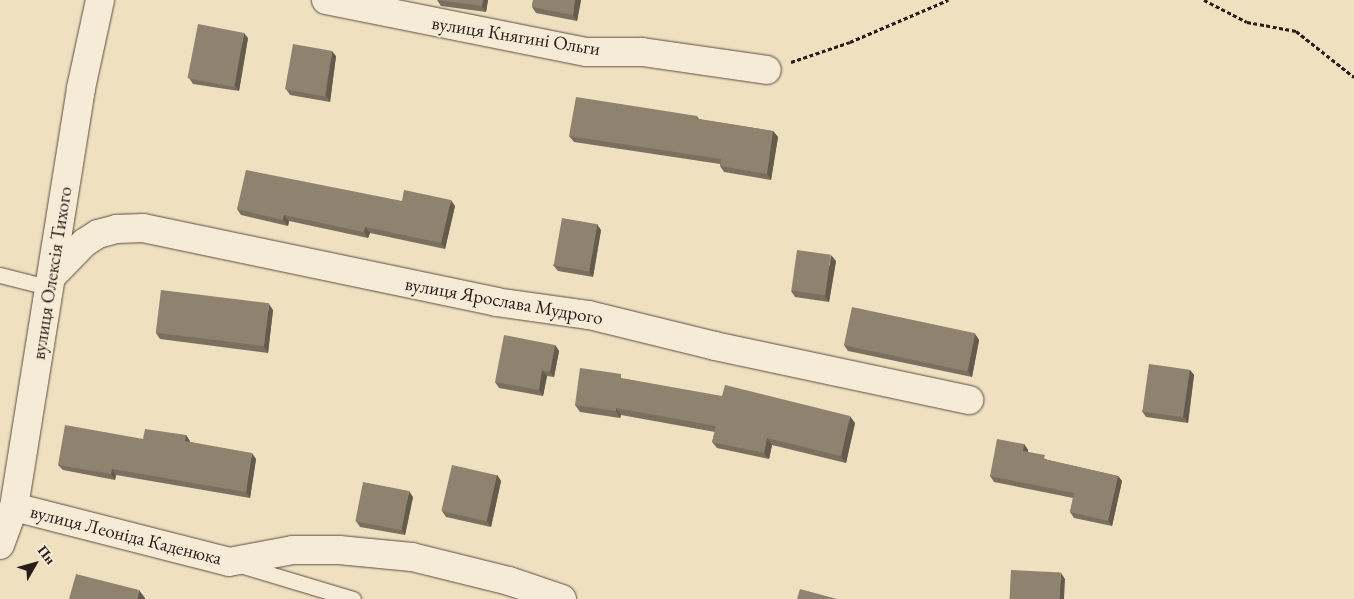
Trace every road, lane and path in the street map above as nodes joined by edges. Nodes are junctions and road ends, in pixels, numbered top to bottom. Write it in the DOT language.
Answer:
graph roads {
  1 [pos="100,0"];
  2 [pos="326,0"];
  3 [pos="948,0"];
  4 [pos="1204,0"];
  5 [pos="767,70"];
  6 [pos="1354,77"];
  7 [pos="0,275"];
  8 [pos="52,282"];
  9 [pos="969,400"];
  10 [pos="14,507"];
  11 [pos="0,545"];
  12 [pos="229,562"];
  13 [pos="353,599"];
  14 [pos="562,599"];
  1 -- 8 [label="street, вулиця Олексія Тихого"];
  2 -- 5 [label="street, вулиця Княгині Ольги"];
  3 -- 5 [label="path"];
  4 -- 6 [label="path"];
  7 -- 8 [label="lane"];
  8 -- 9 [label="street, вулиця Ярослава Мудрого"];
  8 -- 10 [label="street, вулиця Олексія Тихого"];
  10 -- 11 [label="street, вулиця Олексія Тихого"];
  10 -- 12 [label="street, вулиця Леоніда Каденюка"];
  12 -- 13 [label="lane"];
  12 -- 14 [label="street, вулиця Леоніда Каденюка"];
}
